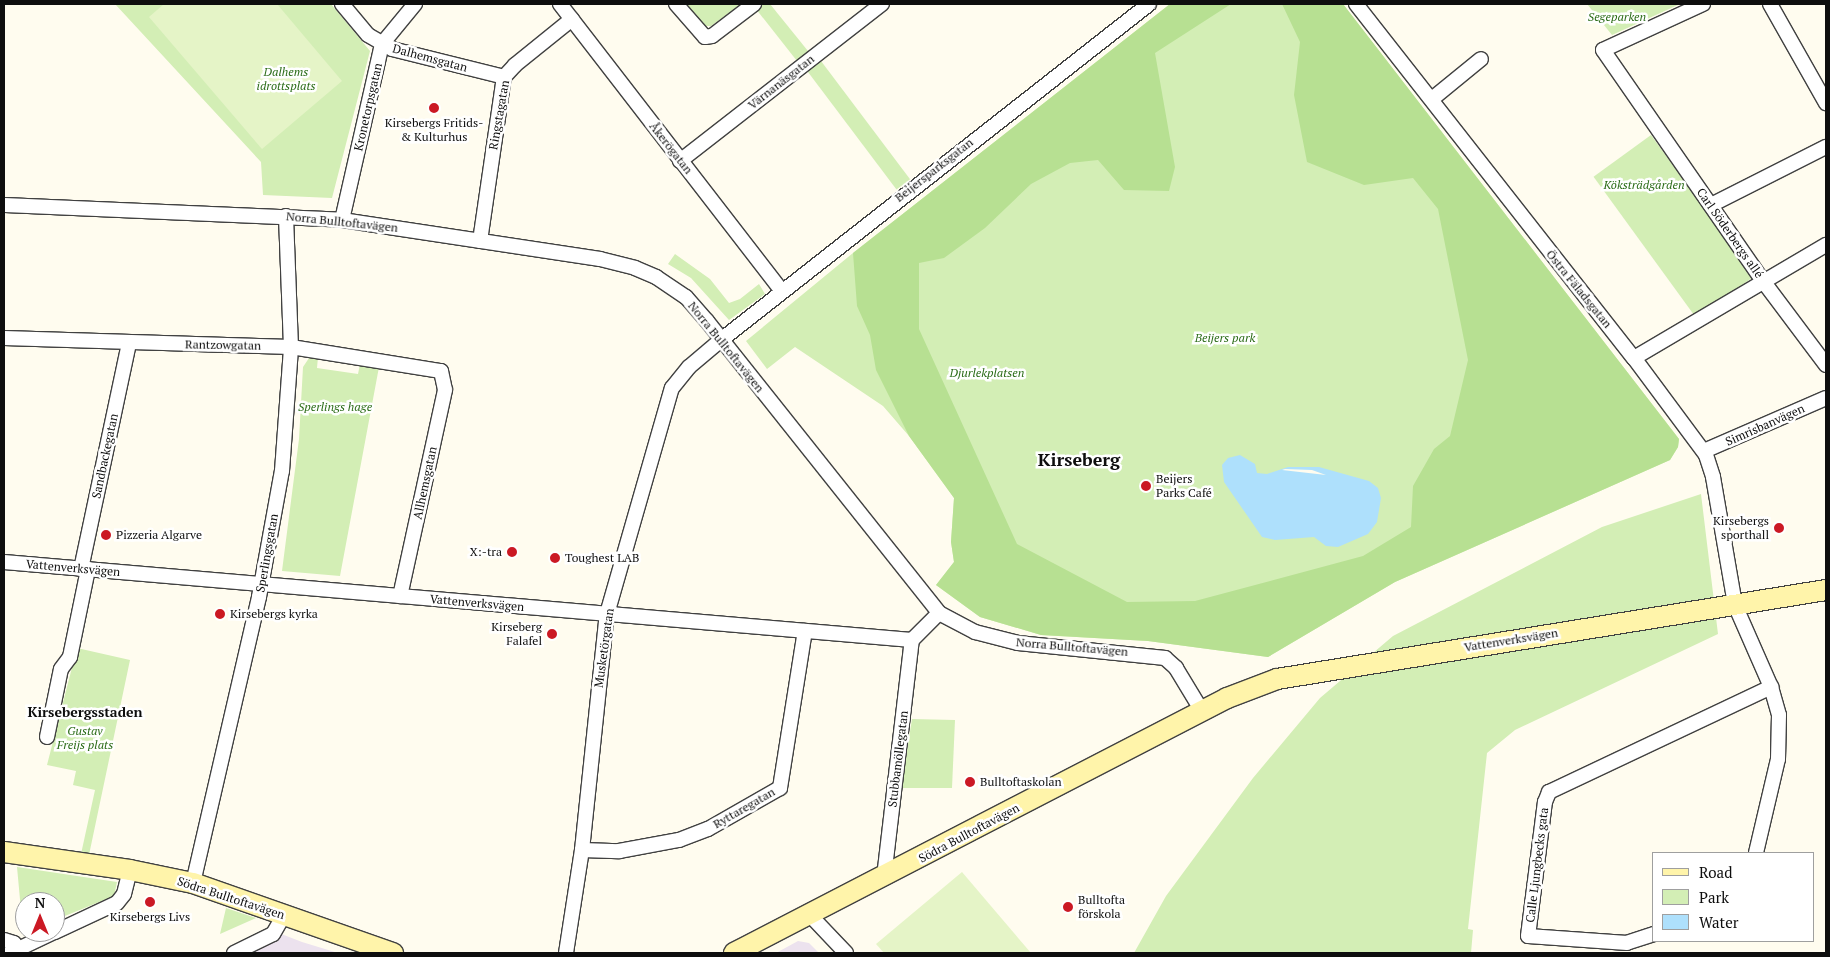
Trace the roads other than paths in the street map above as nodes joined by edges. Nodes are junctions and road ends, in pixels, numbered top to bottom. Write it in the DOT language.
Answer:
graph roads {
  1 [pos="342,4"];
  2 [pos="415,4"];
  3 [pos="560,4"];
  4 [pos="676,4"];
  5 [pos="754,4"];
  6 [pos="882,4"];
  7 [pos="1149,4"];
  8 [pos="1356,4"];
  9 [pos="1703,4"];
  10 [pos="1770,4"];
  11 [pos="572,19"];
  12 [pos="382,44"];
  13 [pos="1481,59"];
  14 [pos="504,78"];
  15 [pos="1432,99"];
  16 [pos="1826,103"];
  17 [pos="1826,147"];
  18 [pos="680,161"];
  19 [pos="4,205"];
  20 [pos="1711,205"];
  21 [pos="286,216"];
  22 [pos="342,220"];
  23 [pos="480,241"];
  24 [pos="1826,245"];
  25 [pos="1763,281"];
  26 [pos="782,291"];
  27 [pos="4,339"];
  28 [pos="721,340"];
  29 [pos="129,343"];
  30 [pos="291,346"];
  31 [pos="1634,358"];
  32 [pos="1826,365"];
  33 [pos="441,371"];
  34 [pos="1826,398"];
  35 [pos="1704,451"];
  36 [pos="4,562"];
  37 [pos="85,569"];
  38 [pos="262,583"];
  39 [pos="1826,590"];
  40 [pos="400,596"];
  41 [pos="1735,605"];
  42 [pos="939,613"];
  43 [pos="607,614"];
  44 [pos="805,631"];
  45 [pos="912,640"];
  46 [pos="1771,687"];
  47 [pos="1202,711"];
  48 [pos="47,737"];
  49 [pos="582,850"];
  50 [pos="4,852"];
  51 [pos="1756,852"];
  52 [pos="130,870"];
  53 [pos="884,877"];
  54 [pos="193,883"];
  55 [pos="809,914"];
  56 [pos="284,915"];
  57 [pos="65,927"];
  58 [pos="1652,935"];
  59 [pos="4,940"];
  60 [pos="33,942"];
  61 [pos="14,951"];
  62 [pos="234,953"];
  63 [pos="393,953"];
  64 [pos="566,953"];
  65 [pos="734,953"];
  66 [pos="846,953"];
  1 -- 12 [label="street, Dalhemsgatan"];
  2 -- 12 [label="street, Kronetorpsgatan"];
  3 -- 11 [label="street, Åkerögatan"];
  4 -- 5 [label="street"];
  6 -- 18 [label="street, Värnanäsgatan"];
  7 -- 26 [label="street, Beijersparksgatan"];
  8 -- 15 [label="street, Östra Fäladsgatan"];
  9 -- 20 [label="street, Carl Söderbergs allé"];
  10 -- 16 [label="street"];
  11 -- 14 [label="street, Ringstagatan"];
  11 -- 18 [label="street, Åkerögatan"];
  12 -- 14 [label="street, Dalhemsgatan"];
  12 -- 22 [label="street, Kronetorpsgatan"];
  13 -- 15 [label="street"];
  14 -- 23 [label="street, Ringstagatan"];
  15 -- 31 [label="street, Östra Fäladsgatan"];
  17 -- 20 [label="street"];
  18 -- 26 [label="street, Åkerögatan"];
  19 -- 21 [label="street, Norra Bulltoftavägen"];
  20 -- 25 [label="street, Carl Söderbergs allé"];
  21 -- 22 [label="street, Norra Bulltoftavägen"];
  21 -- 30 [label="street, Sperlingsgatan"];
  22 -- 23 [label="street, Norra Bulltoftavägen"];
  23 -- 28 [label="street, Norra Bulltoftavägen"];
  24 -- 25 [label="street"];
  25 -- 31 [label="street"];
  25 -- 32 [label="street, Carl Söderbergs allé"];
  26 -- 28 [label="street, Beijersparksgatan"];
  27 -- 29 [label="street, Rantzowgatan"];
  28 -- 42 [label="street, Norra Bulltoftavägen"];
  28 -- 43 [label="street, Musketörgatan"];
  29 -- 30 [label="street, Rantzowgatan"];
  29 -- 37 [label="street, Sandbackegatan"];
  30 -- 33 [label="street, Rantzowgatan"];
  30 -- 38 [label="street, Sperlingsgatan"];
  31 -- 35 [label="street, Östra Fäladsgatan"];
  33 -- 40 [label="street, Allhemsgatan"];
  34 -- 35 [label="street, Simrisbanvägen"];
  35 -- 41 [label="street, Östra Fäladsgatan"];
  36 -- 37 [label="street, Vattenverksvägen"];
  37 -- 38 [label="street, Vattenverksvägen"];
  37 -- 48 [label="street, Sandbackegatan"];
  38 -- 40 [label="street, Vattenverksvägen"];
  38 -- 54 [label="street, Sperlingsgatan"];
  39 -- 41 [label="street, Vattenverksvägen"];
  40 -- 43 [label="street, Vattenverksvägen"];
  41 -- 46 [label="street"];
  41 -- 47 [label="street, Vattenverksvägen"];
  42 -- 45 [label="street"];
  42 -- 47 [label="street, Norra Bulltoftavägen"];
  43 -- 44 [label="street, Vattenverksvägen"];
  43 -- 49 [label="street, Musketörgatan"];
  44 -- 45 [label="street, Vattenverksvägen"];
  44 -- 49 [label="street, Ryttaregatan"];
  45 -- 53 [label="street, Stubbamöllegatan"];
  46 -- 51 [label="street"];
  46 -- 58 [label="street, Calle Ljungbecks gata"];
  47 -- 53 [label="street, Södra Bulltoftavägen"];
  49 -- 64 [label="street, Musketörgatan"];
  50 -- 52 [label="street, Södra Bulltoftavägen"];
  52 -- 54 [label="street, Södra Bulltoftavägen"];
  52 -- 57 [label="street"];
  53 -- 55 [label="street, Södra Bulltoftavägen"];
  54 -- 56 [label="street, Södra Bulltoftavägen"];
  55 -- 65 [label="street, Södra Bulltoftavägen"];
  55 -- 66 [label="street"];
  56 -- 62 [label="street"];
  56 -- 63 [label="street, Södra Bulltoftavägen"];
  59 -- 61 [label="street"];
  60 -- 61 [label="street"];
}
